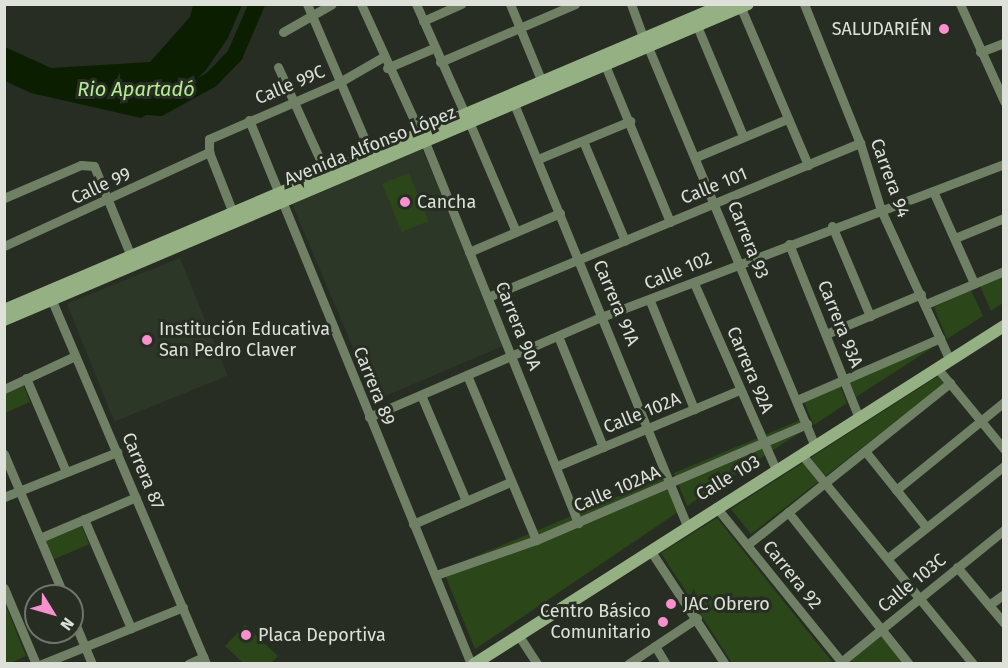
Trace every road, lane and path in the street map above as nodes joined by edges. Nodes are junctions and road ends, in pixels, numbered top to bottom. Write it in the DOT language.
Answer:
graph roads {
  1 [pos="307,4"];
  2 [pos="332,4"];
  3 [pos="360,4"];
  4 [pos="416,4"];
  5 [pos="461,4"];
  6 [pos="510,4"];
  7 [pos="575,4"];
  8 [pos="631,4"];
  9 [pos="725,4"];
  10 [pos="804,4"];
  11 [pos="960,4"];
  12 [pos="744,6"];
  13 [pos="311,14"];
  14 [pos="423,21"];
  15 [pos="697,26"];
  16 [pos="520,28"];
  17 [pos="283,32"];
  18 [pos="646,43"];
  19 [pos="1004,43"];
  20 [pos="434,48"];
  21 [pos="980,52"];
  22 [pos="383,57"];
  23 [pos="440,62"];
  24 [pos="605,65"];
  25 [pos="278,67"];
  26 [pos="387,68"];
  27 [pos="542,82"];
  28 [pos="338,83"];
  29 [pos="1003,98"];
  30 [pos="512,100"];
  31 [pos="293,103"];
  32 [pos="467,119"];
  33 [pos="787,119"];
  34 [pos="249,120"];
  35 [pos="630,121"];
  36 [pos="743,136"];
  37 [pos="423,138"];
  38 [pos="583,141"];
  39 [pos="860,143"];
  40 [pos="209,152"];
  41 [pos="371,154"];
  42 [pos="696,157"];
  43 [pos="538,159"];
  44 [pos="1004,164"];
  45 [pos="808,165"];
  46 [pos="326,173"];
  47 [pos="933,191"];
  48 [pos="4,198"];
  49 [pos="278,198"];
  50 [pos="110,201"];
  51 [pos="715,204"];
  52 [pos="881,210"];
  53 [pos="233,213"];
  54 [pos="561,213"];
  55 [pos="1004,218"];
  56 [pos="670,222"];
  57 [pos="832,226"];
  58 [pos="516,232"];
  59 [pos="955,238"];
  60 [pos="625,241"];
  61 [pos="789,244"];
  62 [pos="4,246"];
  63 [pos="469,252"];
  64 [pos="131,256"];
  65 [pos="580,259"];
  66 [pos="739,262"];
  67 [pos="1004,271"];
  68 [pos="694,283"];
  69 [pos="974,284"];
  70 [pos="921,294"];
  71 [pos="50,295"];
  72 [pos="488,297"];
  73 [pos="650,301"];
  74 [pos="926,304"];
  75 [pos="4,310"];
  76 [pos="604,316"];
  77 [pos="870,316"];
  78 [pos="4,320"];
  79 [pos="1004,326"];
  80 [pos="826,334"];
  81 [pos="558,336"];
  82 [pos="940,338"];
  83 [pos="75,356"];
  84 [pos="513,356"];
  85 [pos="950,361"];
  86 [pos="938,369"];
  87 [pos="467,375"];
  88 [pos="26,378"];
  89 [pos="844,379"];
  90 [pos="950,383"];
  91 [pos="4,389"];
  92 [pos="740,390"];
  93 [pos="421,395"];
  94 [pos="797,400"];
  95 [pos="1004,402"];
  96 [pos="694,409"];
  97 [pos="369,417"];
  98 [pos="859,418"];
  99 [pos="981,421"];
  100 [pos="807,424"];
  101 [pos="649,428"];
  102 [pos="763,443"];
  103 [pos="603,447"];
  104 [pos="815,447"];
  105 [pos="1004,449"];
  106 [pos="865,451"];
  107 [pos="117,452"];
  108 [pos="4,454"];
  109 [pos="802,454"];
  110 [pos="557,466"];
  111 [pos="1004,466"];
  112 [pos="777,470"];
  113 [pos="66,472"];
  114 [pos="510,482"];
  115 [pos="827,482"];
  116 [pos="670,485"];
  117 [pos="19,490"];
  118 [pos="896,490"];
  119 [pos="4,496"];
  120 [pos="136,497"];
  121 [pos="466,501"];
  122 [pos="716,507"];
  123 [pos="788,513"];
  124 [pos="84,519"];
  125 [pos="578,523"];
  126 [pos="414,524"];
  127 [pos="686,524"];
  128 [pos="927,527"];
  129 [pos="1004,530"];
  130 [pos="40,538"];
  131 [pos="536,540"];
  132 [pos="747,545"];
  133 [pos="650,550"];
  134 [pos="888,558"];
  135 [pos="957,567"];
  136 [pos="436,575"];
  137 [pos="59,584"];
  138 [pos="4,588"];
  139 [pos="1004,594"];
  140 [pos="920,597"];
  141 [pos="989,605"];
  142 [pos="183,607"];
  143 [pos="697,618"];
  144 [pos="1004,623"];
  145 [pos="131,628"];
  146 [pos="881,628"];
  147 [pos="519,636"];
  148 [pos="85,646"];
  149 [pos="655,646"];
  150 [pos="204,660"];
  151 [pos="36,663"];
  152 [pos="42,663"];
  153 [pos="92,663"];
  154 [pos="188,663"];
  155 [pos="472,663"];
  156 [pos="537,663"];
  157 [pos="628,663"];
  158 [pos="666,663"];
  159 [pos="725,663"];
  160 [pos="842,663"];
  161 [pos="909,663"];
  162 [pos="973,663"];
  1 -- 13 [label="street"];
  2 -- 13 [label="street"];
  3 -- 22 [label="street, Carrera 90A"];
  4 -- 14 [label="street"];
  5 -- 14 [label="street"];
  6 -- 16 [label="street"];
  7 -- 16 [label="street"];
  8 -- 18 [label="street, Carrera 93"];
  9 -- 18 [label="street, Avenida Alfonso López"];
  10 -- 39 [label="street, Carrera 94"];
  11 -- 21 [label="street"];
  12 -- 15 [label="street, Avenida Alfonso López"];
  12 -- 33 [label="street"];
  13 -- 17 [label="street"];
  13 -- 28 [label="street"];
  14 -- 20 [label="street"];
  15 -- 18 [label="street, Avenida Alfonso López"];
  15 -- 36 [label="street"];
  16 -- 23 [label="street"];
  16 -- 27 [label="street"];
  18 -- 24 [label="street, Avenida Alfonso López"];
  18 -- 27 [label="street, Avenida Alfonso López"];
  18 -- 42 [label="street, Carrera 93"];
  19 -- 21 [label="street"];
  20 -- 23 [label="street"];
  20 -- 26 [label="street"];
  21 -- 29 [label="street"];
  22 -- 26 [label="street, Carrera 90A"];
  22 -- 28 [label="street, Calle 99C"];
  23 -- 32 [label="street"];
  24 -- 30 [label="street, Avenida Alfonso López"];
  24 -- 35 [label="street"];
  25 -- 31 [label="street"];
  26 -- 37 [label="street, Carrera 90A"];
  27 -- 30 [label="street, Avenida Alfonso López"];
  28 -- 31 [label="street, Calle 99C"];
  28 -- 41 [label="street"];
  30 -- 32 [label="street, Avenida Alfonso López"];
  30 -- 43 [label="street, Carrera 91A"];
  31 -- 34 [label="street, Calle 99C"];
  31 -- 46 [label="street"];
  32 -- 37 [label="street, Avenida Alfonso López"];
  32 -- 58 [label="street"];
  33 -- 36 [label="street"];
  33 -- 45 [label="street"];
  34 -- 40 [label="street, Calle 99C"];
  34 -- 49 [label="street, Carrera 89"];
  35 -- 38 [label="street"];
  35 -- 56 [label="street"];
  36 -- 42 [label="street"];
  37 -- 41 [label="street, Avenida Alfonso López"];
  37 -- 49 [label="street, Avenida Alfonso López"];
  37 -- 63 [label="street, Carrera 90A"];
  38 -- 43 [label="street"];
  38 -- 60 [label="street"];
  39 -- 45 [label="street, Calle 101"];
  39 -- 52 [label="street, Carrera 94"];
  40 -- 50 [label="street, Calle 99"];
  40 -- 53 [label="street"];
  41 -- 46 [label="street, Avenida Alfonso López"];
  42 -- 51 [label="street, Carrera 93"];
  43 -- 54 [label="street, Carrera 91A"];
  44 -- 47 [label="street, Calle 102"];
  45 -- 51 [label="street, Calle 101"];
  46 -- 49 [label="street, Avenida Alfonso López"];
  47 -- 52 [label="street, Calle 102"];
  47 -- 59 [label="street"];
  48 -- 50 [label="street"];
  49 -- 53 [label="street, Avenida Alfonso López"];
  49 -- 71 [label="street, Avenida Alfonso López"];
  49 -- 97 [label="street, Carrera 89"];
  50 -- 62 [label="street, Calle 99"];
  50 -- 64 [label="street"];
  51 -- 56 [label="street, Calle 101"];
  51 -- 66 [label="street, Carrera 93"];
  52 -- 57 [label="street, Calle 102"];
  52 -- 70 [label="street, Carrera 94"];
  53 -- 64 [label="street, Avenida Alfonso López"];
  54 -- 58 [label="street"];
  54 -- 65 [label="street, Carrera 91A"];
  55 -- 59 [label="street"];
  56 -- 60 [label="street, Calle 101"];
  57 -- 61 [label="street, Calle 102"];
  57 -- 77 [label="street"];
  58 -- 63 [label="street"];
  59 -- 69 [label="street"];
  60 -- 65 [label="street, Calle 101"];
  61 -- 66 [label="street, Calle 102"];
  61 -- 80 [label="street, Carrera 93A"];
  63 -- 72 [label="street, Carrera 90A"];
  64 -- 71 [label="street, Avenida Alfonso López"];
  65 -- 72 [label="street, Calle 101"];
  65 -- 76 [label="street, Carrera 91A"];
  66 -- 68 [label="street, Calle 102"];
  66 -- 94 [label="street, Carrera 93"];
  67 -- 69 [label="street"];
  68 -- 73 [label="street, Calle 102"];
  68 -- 92 [label="street, Carrera 92A"];
  69 -- 74 [label="street"];
  70 -- 74 [label="street, Carrera 94"];
  70 -- 77 [label="street"];
  71 -- 75 [label="street, Avenida Alfonso López"];
  71 -- 78 [label="street, Avenida Alfonso López"];
  71 -- 83 [label="street, Carrera 87"];
  72 -- 84 [label="street, Carrera 90A"];
  73 -- 76 [label="street, Calle 102"];
  73 -- 96 [label="street"];
  74 -- 82 [label="street, Carrera 94"];
  76 -- 81 [label="street, Calle 102"];
  76 -- 101 [label="street, Carrera 91A"];
  77 -- 80 [label="street"];
  79 -- 85 [label="street, Calle 103"];
  80 -- 89 [label="street, Carrera 93A"];
  81 -- 84 [label="street, Calle 102"];
  81 -- 103 [label="street"];
  82 -- 85 [label="street, Carrera 94"];
  82 -- 89 [label="street"];
  83 -- 88 [label="street"];
  83 -- 107 [label="street, Carrera 87"];
  84 -- 87 [label="street, Calle 102"];
  84 -- 110 [label="street, Carrera 90A"];
  85 -- 86 [label="street, Calle 103"];
  86 -- 90 [label="street"];
  86 -- 98 [label="street, Calle 103"];
  87 -- 93 [label="street, Calle 102"];
  87 -- 114 [label="street"];
  88 -- 91 [label="street"];
  88 -- 113 [label="street"];
  89 -- 94 [label="street"];
  89 -- 98 [label="street, Carrera 93A"];
  90 -- 99 [label="street"];
  90 -- 106 [label="street"];
  92 -- 96 [label="street, Calle 102A"];
  92 -- 102 [label="street, Carrera 92A"];
  93 -- 97 [label="street, Calle 102"];
  93 -- 121 [label="street"];
  94 -- 100 [label="street, Carrera 93"];
  95 -- 99 [label="street"];
  96 -- 101 [label="street, Calle 102A"];
  97 -- 126 [label="street, Carrera 89"];
  98 -- 104 [label="street, Calle 103"];
  99 -- 105 [label="street"];
  99 -- 118 [label="street"];
  100 -- 102 [label="street, Calle 102AA"];
  100 -- 104 [label="street, Carrera 93"];
  101 -- 103 [label="street, Calle 102A"];
  101 -- 116 [label="street, Carrera 91A"];
  102 -- 112 [label="street, Carrera 92A"];
  102 -- 116 [label="street, Calle 102AA"];
  103 -- 110 [label="street, Calle 102A"];
  104 -- 109 [label="street, Calle 103"];
  106 -- 115 [label="street"];
  106 -- 118 [label="street"];
  107 -- 113 [label="street"];
  107 -- 120 [label="street, Carrera 87"];
  108 -- 117 [label="street"];
  109 -- 112 [label="street, Calle 103"];
  109 -- 115 [label="street"];
  110 -- 125 [label="street, Carrera 90A"];
  111 -- 128 [label="street"];
  112 -- 122 [label="street, Calle 103"];
  113 -- 117 [label="street"];
  114 -- 121 [label="street"];
  114 -- 131 [label="street"];
  115 -- 123 [label="street"];
  115 -- 134 [label="street"];
  116 -- 125 [label="street, Calle 102AA"];
  116 -- 127 [label="street, Carrera 91A"];
  117 -- 119 [label="street"];
  117 -- 130 [label="street"];
  118 -- 128 [label="street"];
  120 -- 124 [label="street"];
  120 -- 142 [label="street, Carrera 87"];
  121 -- 126 [label="street"];
  122 -- 127 [label="street, Calle 103"];
  122 -- 132 [label="street, Carrera 92"];
  123 -- 132 [label="street"];
  123 -- 146 [label="street"];
  124 -- 130 [label="street"];
  124 -- 145 [label="street"];
  125 -- 131 [label="street, Calle 102AA"];
  126 -- 136 [label="street, Carrera 89"];
  127 -- 133 [label="street, Calle 103"];
  128 -- 134 [label="street"];
  129 -- 135 [label="street, Calle 103C"];
  130 -- 137 [label="street"];
  131 -- 136 [label="street, Calle 102AA"];
  132 -- 160 [label="street, Carrera 92"];
  133 -- 143 [label="street"];
  133 -- 147 [label="street, Calle 103"];
  134 -- 140 [label="street"];
  135 -- 140 [label="street, Calle 103C"];
  135 -- 141 [label="street"];
  136 -- 155 [label="street, Carrera 89"];
  138 -- 151 [label="street"];
  139 -- 141 [label="street"];
  140 -- 146 [label="street, Calle 103C"];
  140 -- 162 [label="street"];
  141 -- 144 [label="street"];
  142 -- 145 [label="street"];
  142 -- 150 [label="street, Carrera 87"];
  143 -- 149 [label="street"];
  143 -- 159 [label="street"];
  145 -- 148 [label="street"];
  146 -- 160 [label="street, Calle 103C"];
  146 -- 161 [label="street"];
  147 -- 155 [label="street, Calle 103"];
  147 -- 156 [label="street"];
  148 -- 152 [label="street"];
  148 -- 153 [label="street"];
  149 -- 157 [label="street"];
  149 -- 158 [label="street"];
  150 -- 154 [label="street"];
}
